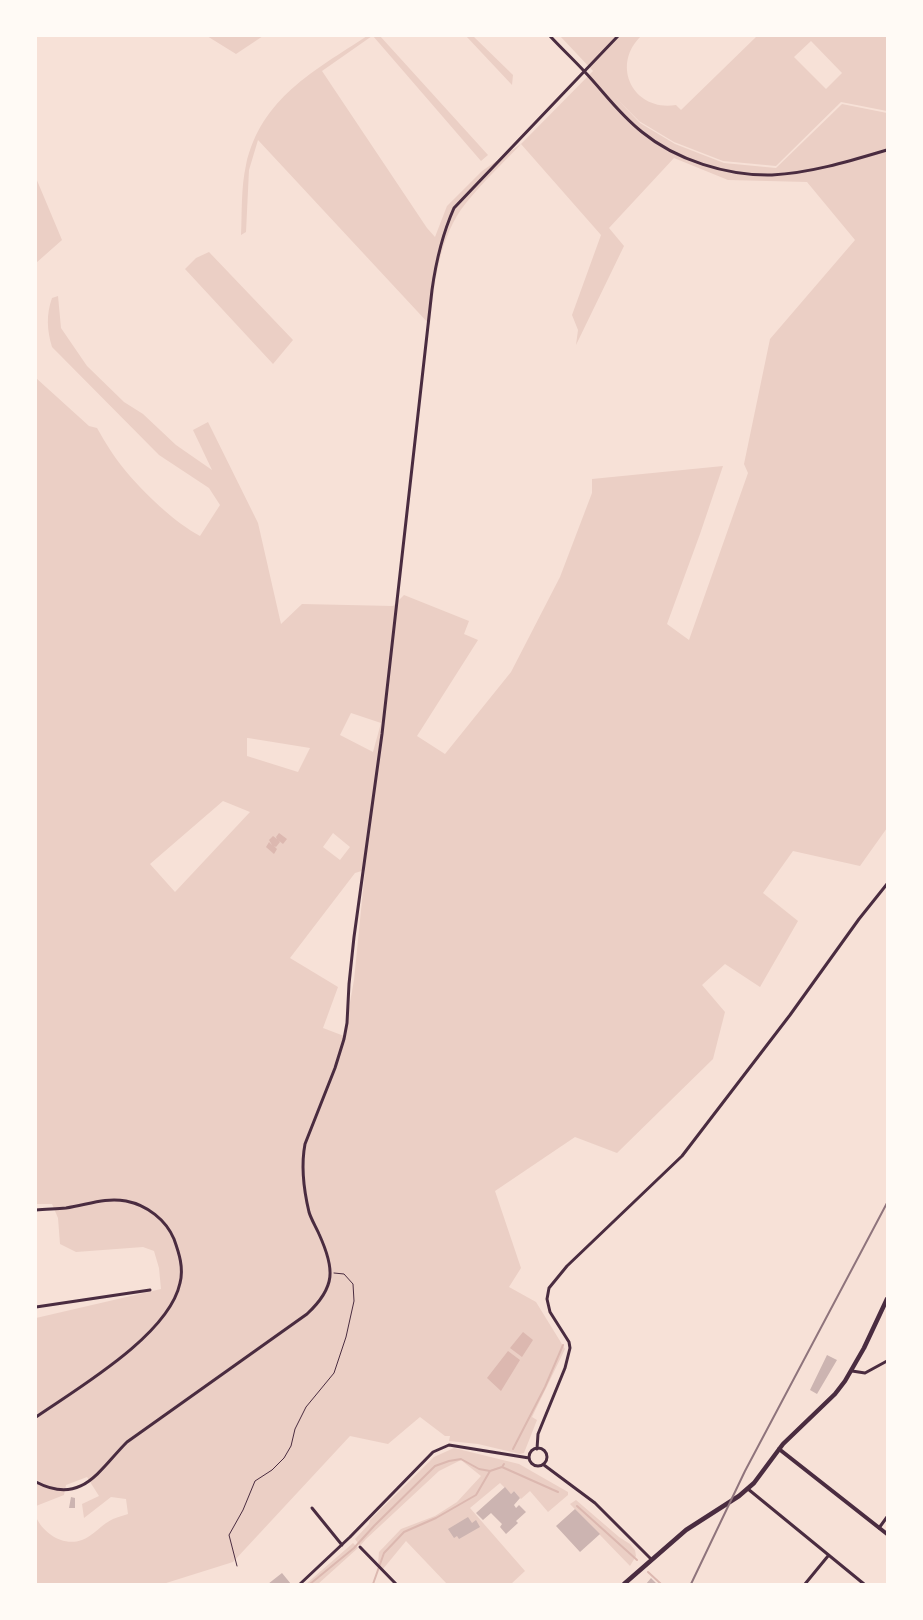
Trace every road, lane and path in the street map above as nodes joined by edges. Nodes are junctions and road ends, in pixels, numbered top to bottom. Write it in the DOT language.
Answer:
graph roads {
  1 [pos="550,36"];
  2 [pos="618,36"];
  3 [pos="585,72"];
  4 [pos="887,150"];
  5 [pos="887,884"];
  6 [pos="36,1210"];
  7 [pos="331,1272"];
  8 [pos="150,1290"];
  9 [pos="887,1299"];
  10 [pos="36,1307"];
  11 [pos="887,1361"];
  12 [pos="852,1371"];
  13 [pos="36,1417"];
  14 [pos="537,1448"];
  15 [pos="779,1449"];
  16 [pos="529,1458"];
  17 [pos="544,1465"];
  18 [pos="36,1482"];
  19 [pos="748,1490"];
  20 [pos="312,1508"];
  21 [pos="887,1517"];
  22 [pos="879,1528"];
  23 [pos="887,1534"];
  24 [pos="342,1545"];
  25 [pos="360,1547"];
  26 [pos="828,1556"];
  27 [pos="652,1560"];
  28 [pos="237,1566"];
  29 [pos="300,1584"];
  30 [pos="396,1584"];
  31 [pos="624,1584"];
  32 [pos="806,1584"];
  33 [pos="864,1584"];
  1 -- 3 [label="street"];
  2 -- 3 [label="street"];
  3 -- 4 [label="street"];
  3 -- 7 [label="street"];
  5 -- 14 [label="street"];
  6 -- 13 [label="street"];
  7 -- 18 [label="street"];
  7 -- 28 [label="path"];
  8 -- 10 [label="street"];
  9 -- 12 [label="main road"];
  11 -- 12 [label="street"];
  12 -- 15 [label="main road"];
  14 -- 16 [label="street"];
  14 -- 17 [label="street"];
  15 -- 19 [label="main road"];
  15 -- 22 [label="street"];
  16 -- 17 [label="street"];
  16 -- 24 [label="street"];
  17 -- 27 [label="street"];
  19 -- 26 [label="street"];
  19 -- 27 [label="main road"];
  20 -- 24 [label="street"];
  21 -- 22 [label="street"];
  22 -- 23 [label="street"];
  24 -- 29 [label="street"];
  25 -- 30 [label="street"];
  26 -- 32 [label="street"];
  26 -- 33 [label="street"];
  27 -- 31 [label="main road"];
}
